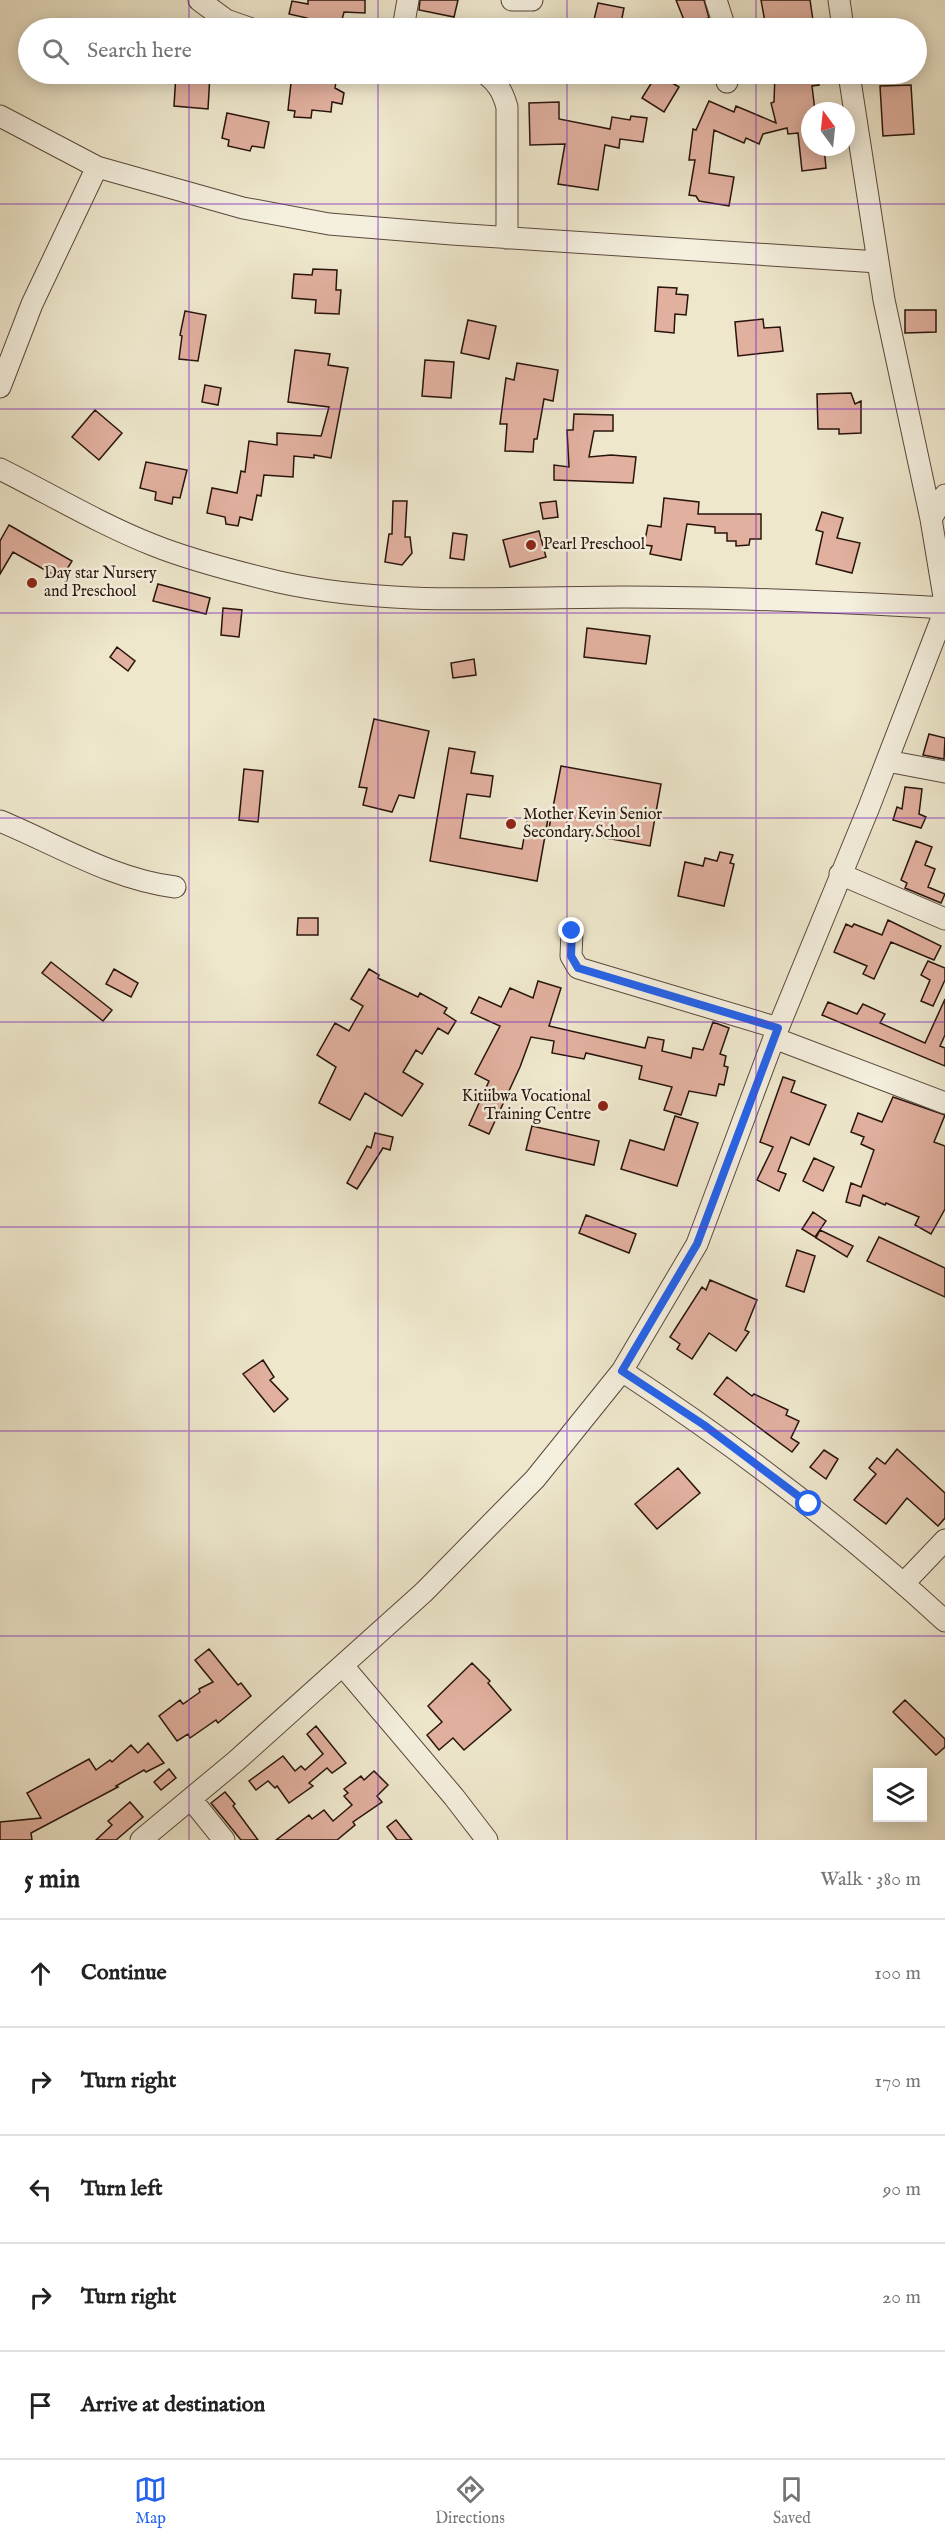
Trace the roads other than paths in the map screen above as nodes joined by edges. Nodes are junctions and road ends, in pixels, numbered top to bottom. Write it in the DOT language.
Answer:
graph roads {
  1 [pos="199,0"];
  2 [pos="408,0"];
  3 [pos="512,0"];
  4 [pos="532,0"];
  5 [pos="716,0"];
  6 [pos="839,0"];
  7 [pos="223,18"];
  8 [pos="405,18"];
  9 [pos="722,18"];
  10 [pos="842,18"];
  11 [pos="497,84"];
  12 [pos="851,84"];
  13 [pos="0,116"];
  14 [pos="96,167"];
  15 [pos="507,238"];
  16 [pos="878,262"];
  17 [pos="0,387"];
  18 [pos="0,468"];
  19 [pos="945,495"];
  20 [pos="931,519"];
  21 [pos="945,603"];
  22 [pos="945,609"];
  23 [pos="887,761"];
  24 [pos="945,772"];
  25 [pos="0,821"];
  26 [pos="840,874"];
  27 [pos="175,887"];
  28 [pos="945,920"];
  29 [pos="572,931"];
  30 [pos="776,1033"];
  31 [pos="945,1103"];
  32 [pos="622,1371"];
  33 [pos="945,1540"];
  34 [pos="904,1583"];
  35 [pos="945,1621"];
  36 [pos="343,1666"];
  37 [pos="191,1799"];
  38 [pos="141,1840"];
  39 [pos="224,1840"];
  40 [pos="487,1840"];
  1 -- 7 [label="street"];
  2 -- 8 [label="street"];
  3 -- 4 [label="street"];
  5 -- 9 [label="street"];
  6 -- 10 [label="street"];
  11 -- 15 [label="street"];
  12 -- 16 [label="street"];
  13 -- 14 [label="street"];
  14 -- 15 [label="street"];
  14 -- 17 [label="street"];
  15 -- 16 [label="street"];
  16 -- 20 [label="street"];
  18 -- 22 [label="street"];
  19 -- 20 [label="street"];
  20 -- 21 [label="street"];
  22 -- 23 [label="street"];
  23 -- 24 [label="street"];
  23 -- 26 [label="street"];
  25 -- 27 [label="street"];
  26 -- 28 [label="street"];
  26 -- 30 [label="street"];
  29 -- 30 [label="street"];
  30 -- 31 [label="street"];
  30 -- 32 [label="street"];
  32 -- 34 [label="street"];
  32 -- 36 [label="street"];
  33 -- 34 [label="street"];
  34 -- 35 [label="street"];
  36 -- 37 [label="street"];
  36 -- 40 [label="street"];
  37 -- 38 [label="street"];
  37 -- 39 [label="street"];
}
